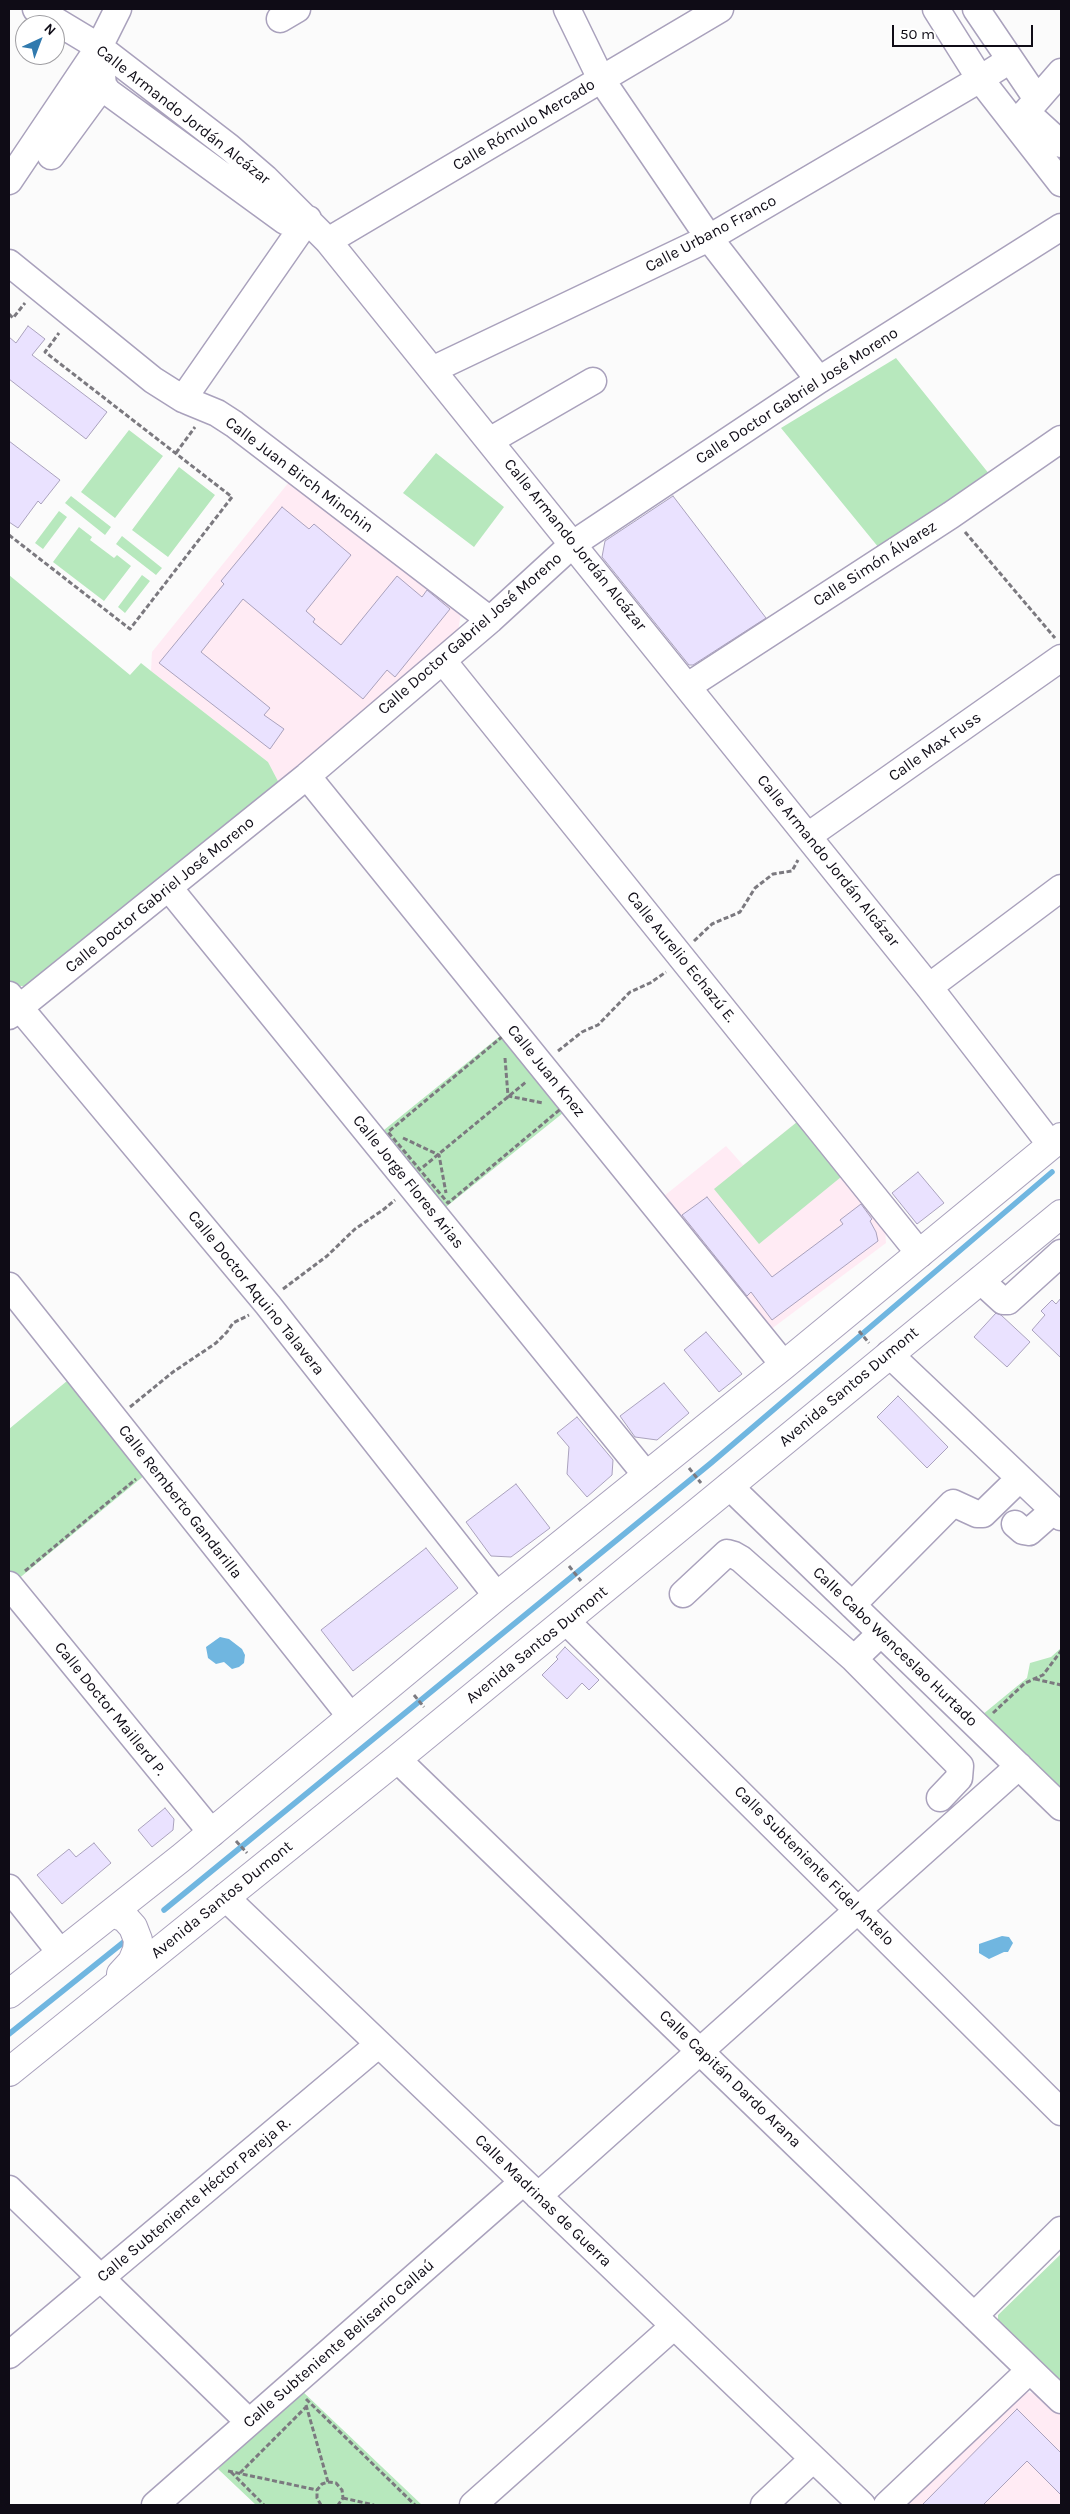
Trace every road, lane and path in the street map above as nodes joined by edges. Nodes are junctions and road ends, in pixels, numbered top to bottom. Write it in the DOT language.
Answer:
graph roads {
  1 [pos="36,9"];
  2 [pos="118,9"];
  3 [pos="567,9"];
  4 [pos="720,9"];
  5 [pos="936,9"];
  6 [pos="976,9"];
  7 [pos="99,47"];
  8 [pos="1010,60"];
  9 [pos="1061,72"];
  10 [pos="601,79"];
  11 [pos="980,79"];
  12 [pos="104,85"];
  13 [pos="1026,112"];
  14 [pos="1061,144"];
  15 [pos="50,156"];
  16 [pos="9,180"];
  17 [pos="1061,183"];
  18 [pos="296,220"];
  19 [pos="1061,227"];
  20 [pos="710,238"];
  21 [pos="328,241"];
  22 [pos="9,263"];
  23 [pos="30,307"];
  24 [pos="9,314"];
  25 [pos="55,330"];
  26 [pos="432,370"];
  27 [pos="819,380"];
  28 [pos="593,381"];
  29 [pos="183,399"];
  30 [pos="207,410"];
  31 [pos="1061,439"];
  32 [pos="491,440"];
  33 [pos="176,453"];
  34 [pos="950,514"];
  35 [pos="9,535"];
  36 [pos="573,544"];
  37 [pos="490,620"];
  38 [pos="1061,645"];
  39 [pos="1061,658"];
  40 [pos="443,661"];
  41 [pos="688,686"];
  42 [pos="307,776"];
  43 [pos="812,841"];
  44 [pos="168,888"];
  45 [pos="1061,888"];
  46 [pos="685,962"];
  47 [pos="930,987"];
  48 [pos="13,1006"];
  49 [pos="503,1036"];
  50 [pos="504,1045"];
  51 [pos="505,1053"];
  52 [pos="539,1070"];
  53 [pos="508,1096"];
  54 [pos="545,1104"];
  55 [pos="554,1106"];
  56 [pos="563,1107"];
  57 [pos="388,1132"];
  58 [pos="1056,1141"];
  59 [pos="438,1155"];
  60 [pos="414,1176"];
  61 [pos="448,1203"];
  62 [pos="1061,1216"];
  63 [pos="1061,1253"];
  64 [pos="920,1254"];
  65 [pos="980,1280"];
  66 [pos="9,1286"];
  67 [pos="268,1305"];
  68 [pos="855,1326"];
  69 [pos="880,1349"];
  70 [pos="784,1365"];
  71 [pos="117,1422"];
  72 [pos="689,1469"];
  73 [pos="142,1474"];
  74 [pos="647,1476"];
  75 [pos="1020,1478"];
  76 [pos="700,1482"];
  77 [pos="729,1486"];
  78 [pos="1058,1513"];
  79 [pos="1015,1524"];
  80 [pos="570,1567"];
  81 [pos="580,1580"];
  82 [pos="13,1581"];
  83 [pos="683,1594"];
  84 [pos="498,1596"];
  85 [pos="852,1605"];
  86 [pos="566,1622"];
  87 [pos="881,1633"];
  88 [pos="1061,1651"];
  89 [pos="854,1659"];
  90 [pos="1035,1679"];
  91 [pos="1061,1685"];
  92 [pos="409,1689"];
  93 [pos="429,1714"];
  94 [pos="351,1717"];
  95 [pos="979,1728"];
  96 [pos="398,1759"];
  97 [pos="1018,1766"];
  98 [pos="940,1798"];
  99 [pos="1061,1807"];
  100 [pos="224,1837"];
  101 [pos="247,1854"];
  102 [pos="181,1858"];
  103 [pos="9,1888"];
  104 [pos="225,1897"];
  105 [pos="858,1909"];
  106 [pos="112,1913"];
  107 [pos="171,1940"];
  108 [pos="60,1952"];
  109 [pos="9,1994"];
  110 [pos="98,1999"];
  111 [pos="379,2044"];
  112 [pos="700,2051"];
  113 [pos="9,2072"];
  114 [pos="1061,2112"];
  115 [pos="9,2189"];
  116 [pos="530,2189"];
  117 [pos="1061,2230"];
  118 [pos="100,2280"];
  119 [pos="974,2316"];
  120 [pos="674,2326"];
  121 [pos="9,2355"];
  122 [pos="1030,2370"];
  123 [pos="1061,2400"];
  124 [pos="306,2407"];
  125 [pos="249,2422"];
  126 [pos="813,2459"];
  127 [pos="220,2465"];
  128 [pos="240,2473"];
  129 [pos="328,2482"];
  130 [pos="317,2490"];
  131 [pos="343,2498"];
  132 [pos="155,2505"];
  133 [pos="264,2505"];
  134 [pos="321,2505"];
  135 [pos="338,2505"];
  136 [pos="374,2505"];
  137 [pos="415,2505"];
  138 [pos="473,2505"];
  139 [pos="764,2505"];
  140 [pos="862,2505"];
  141 [pos="887,2505"];
  1 -- 7 [label="street, Calle Armando Jordán Alcázar"];
  2 -- 7 [label="street"];
  3 -- 10 [label="street"];
  4 -- 10 [label="street, Calle Rómulo Mercado"];
  5 -- 11 [label="street"];
  6 -- 8 [label="street"];
  7 -- 12 [label="street"];
  7 -- 16 [label="street"];
  7 -- 18 [label="street, Calle Armando Jordán Alcázar"];
  8 -- 11 [label="street, Calle Urbano Franco"];
  8 -- 13 [label="street"];
  9 -- 13 [label="street"];
  10 -- 20 [label="street"];
  10 -- 21 [label="street, Calle Rómulo Mercado"];
  11 -- 13 [label="street"];
  11 -- 20 [label="street, Calle Urbano Franco"];
  12 -- 15 [label="street"];
  12 -- 18 [label="street"];
  13 -- 14 [label="street"];
  13 -- 17 [label="street"];
  18 -- 21 [label="street, Calle Armando Jordán Alcázar"];
  18 -- 29 [label="street"];
  19 -- 27 [label="street, Calle Doctor Gabriel José Moreno"];
  20 -- 26 [label="street, Calle Urbano Franco"];
  20 -- 27 [label="street"];
  21 -- 26 [label="street, Calle Armando Jordán Alcázar"];
  22 -- 29 [label="street, Calle Juan Birch Minchin"];
  23 -- 24 [label="path"];
  25 -- 33 [label="path"];
  26 -- 32 [label="street, Calle Armando Jordán Alcázar"];
  27 -- 36 [label="street, Calle Doctor Gabriel José Moreno"];
  28 -- 32 [label="street"];
  29 -- 30 [label="street, Calle Juan Birch Minchin"];
  30 -- 33 [label="path"];
  30 -- 37 [label="street, Calle Juan Birch Minchin"];
  31 -- 34 [label="street, Calle Simón Álvarez"];
  32 -- 36 [label="street, Calle Armando Jordán Alcázar"];
  33 -- 35 [label="path"];
  34 -- 38 [label="path"];
  34 -- 41 [label="street, Calle Simón Álvarez"];
  36 -- 37 [label="street, Calle Doctor Gabriel José Moreno"];
  36 -- 41 [label="street, Calle Armando Jordán Alcázar"];
  37 -- 40 [label="street, Calle Doctor Gabriel José Moreno"];
  39 -- 43 [label="street, Calle Max Fuss"];
  40 -- 42 [label="street, Calle Doctor Gabriel José Moreno"];
  40 -- 46 [label="street, Calle Aurelio Echazú E."];
  41 -- 43 [label="street, Calle Armando Jordán Alcázar"];
  42 -- 44 [label="street, Calle Doctor Gabriel José Moreno"];
  42 -- 52 [label="street, Calle Juan Knez"];
  43 -- 46 [label="path"];
  43 -- 47 [label="street, Calle Armando Jordán Alcázar"];
  44 -- 48 [label="street, Calle Doctor Gabriel José Moreno"];
  44 -- 60 [label="street, Calle Jorge Flores Arias"];
  45 -- 47 [label="street"];
  46 -- 52 [label="path"];
  46 -- 64 [label="street, Calle Aurelio Echazú E."];
  47 -- 58 [label="street, Calle Armando Jordán Alcázar"];
  48 -- 67 [label="street, Calle Doctor Aquino Talavera"];
  49 -- 50 [label="path"];
  49 -- 52 [label="path"];
  49 -- 57 [label="path"];
  51 -- 53 [label="path"];
  52 -- 53 [label="path"];
  52 -- 56 [label="path"];
  52 -- 70 [label="street, Calle Juan Knez"];
  53 -- 54 [label="path"];
  53 -- 59 [label="path"];
  55 -- 56 [label="path"];
  56 -- 61 [label="path"];
  57 -- 59 [label="path"];
  57 -- 60 [label="path"];
  58 -- 64 [label="main road"];
  59 -- 60 [label="path"];
  59 -- 61 [label="path"];
  60 -- 61 [label="path"];
  60 -- 67 [label="path"];
  60 -- 74 [label="street, Calle Jorge Flores Arias"];
  62 -- 65 [label="main road, Avenida Santos Dumont"];
  63 -- 65 [label="street"];
  64 -- 70 [label="main road"];
  65 -- 69 [label="main road, Avenida Santos Dumont"];
  66 -- 71 [label="street, Calle Remberto Gandarilla"];
  67 -- 71 [label="path"];
  67 -- 84 [label="street, Calle Doctor Aquino Talavera"];
  68 -- 69 [label="path"];
  69 -- 75 [label="street"];
  69 -- 77 [label="main road, Avenida Santos Dumont"];
  70 -- 74 [label="main road"];
  71 -- 94 [label="street, Calle Remberto Gandarilla"];
  72 -- 76 [label="path"];
  73 -- 82 [label="path"];
  74 -- 84 [label="main road"];
  75 -- 78 [label="street"];
  75 -- 85 [label="street"];
  77 -- 85 [label="street, Calle Cabo Wenceslao Hurtado"];
  77 -- 86 [label="main road, Avenida Santos Dumont"];
  78 -- 79 [label="street"];
  80 -- 81 [label="path"];
  82 -- 100 [label="street, Calle Doctor Maillerd P."];
  83 -- 89 [label="street"];
  84 -- 94 [label="main road"];
  85 -- 87 [label="street, Calle Cabo Wenceslao Hurtado"];
  86 -- 96 [label="main road, Avenida Santos Dumont"];
  86 -- 105 [label="street, Calle Subteniente Fidel Antelo"];
  87 -- 89 [label="street"];
  87 -- 95 [label="street, Calle Cabo Wenceslao Hurtado"];
  88 -- 90 [label="path"];
  89 -- 98 [label="street"];
  90 -- 91 [label="path"];
  90 -- 95 [label="path"];
  92 -- 93 [label="path"];
  94 -- 100 [label="main road"];
  95 -- 97 [label="street, Calle Cabo Wenceslao Hurtado"];
  96 -- 104 [label="main road, Avenida Santos Dumont"];
  96 -- 112 [label="street, Calle Capitán Dardo Arana"];
  97 -- 99 [label="street, Calle Cabo Wenceslao Hurtado"];
  97 -- 105 [label="street, Calle Subteniente Belisario Callaú"];
  100 -- 101 [label="path"];
  100 -- 102 [label="main road"];
  102 -- 106 [label="main road"];
  102 -- 107 [label="main road"];
  103 -- 108 [label="street"];
  104 -- 107 [label="main road, Avenida Santos Dumont"];
  104 -- 111 [label="street, Calle Madrinas de Guerra"];
  105 -- 112 [label="street, Calle Subteniente Belisario Callaú"];
  105 -- 114 [label="street, Calle Subteniente Fidel Antelo"];
  106 -- 108 [label="main road"];
  106 -- 110 [label="main road"];
  107 -- 110 [label="main road, Avenida Santos Dumont"];
  108 -- 109 [label="main road"];
  110 -- 113 [label="main road, Avenida Santos Dumont"];
  111 -- 116 [label="street, Calle Madrinas de Guerra"];
  111 -- 118 [label="street, Calle Subteniente Héctor Pareja R."];
  112 -- 116 [label="street, Calle Subteniente Belisario Callaú"];
  112 -- 119 [label="street, Calle Capitán Dardo Arana"];
  115 -- 118 [label="street"];
  116 -- 120 [label="street, Calle Madrinas de Guerra"];
  116 -- 125 [label="street, Calle Subteniente Belisario Callaú"];
  117 -- 119 [label="street"];
  118 -- 121 [label="street, Calle Subteniente Héctor Pareja R."];
  118 -- 125 [label="street"];
  119 -- 122 [label="street, Calle Capitán Dardo Arana"];
  120 -- 126 [label="street, Calle Madrinas de Guerra"];
  120 -- 138 [label="street"];
  122 -- 123 [label="street, Calle Capitán Dardo Arana"];
  122 -- 141 [label="street"];
  124 -- 128 [label="path"];
  124 -- 129 [label="path"];
  124 -- 137 [label="path"];
  125 -- 127 [label="street, Calle Subteniente Belisario Callaú"];
  126 -- 139 [label="street"];
  126 -- 140 [label="street, Calle Madrinas de Guerra"];
  127 -- 128 [label="path"];
  127 -- 132 [label="street, Calle Subteniente Belisario Callaú"];
  127 -- 133 [label="path"];
  128 -- 130 [label="path"];
  129 -- 130 [label="path"];
  129 -- 131 [label="path"];
  130 -- 134 [label="path"];
  131 -- 135 [label="path"];
  131 -- 136 [label="path"];
}
